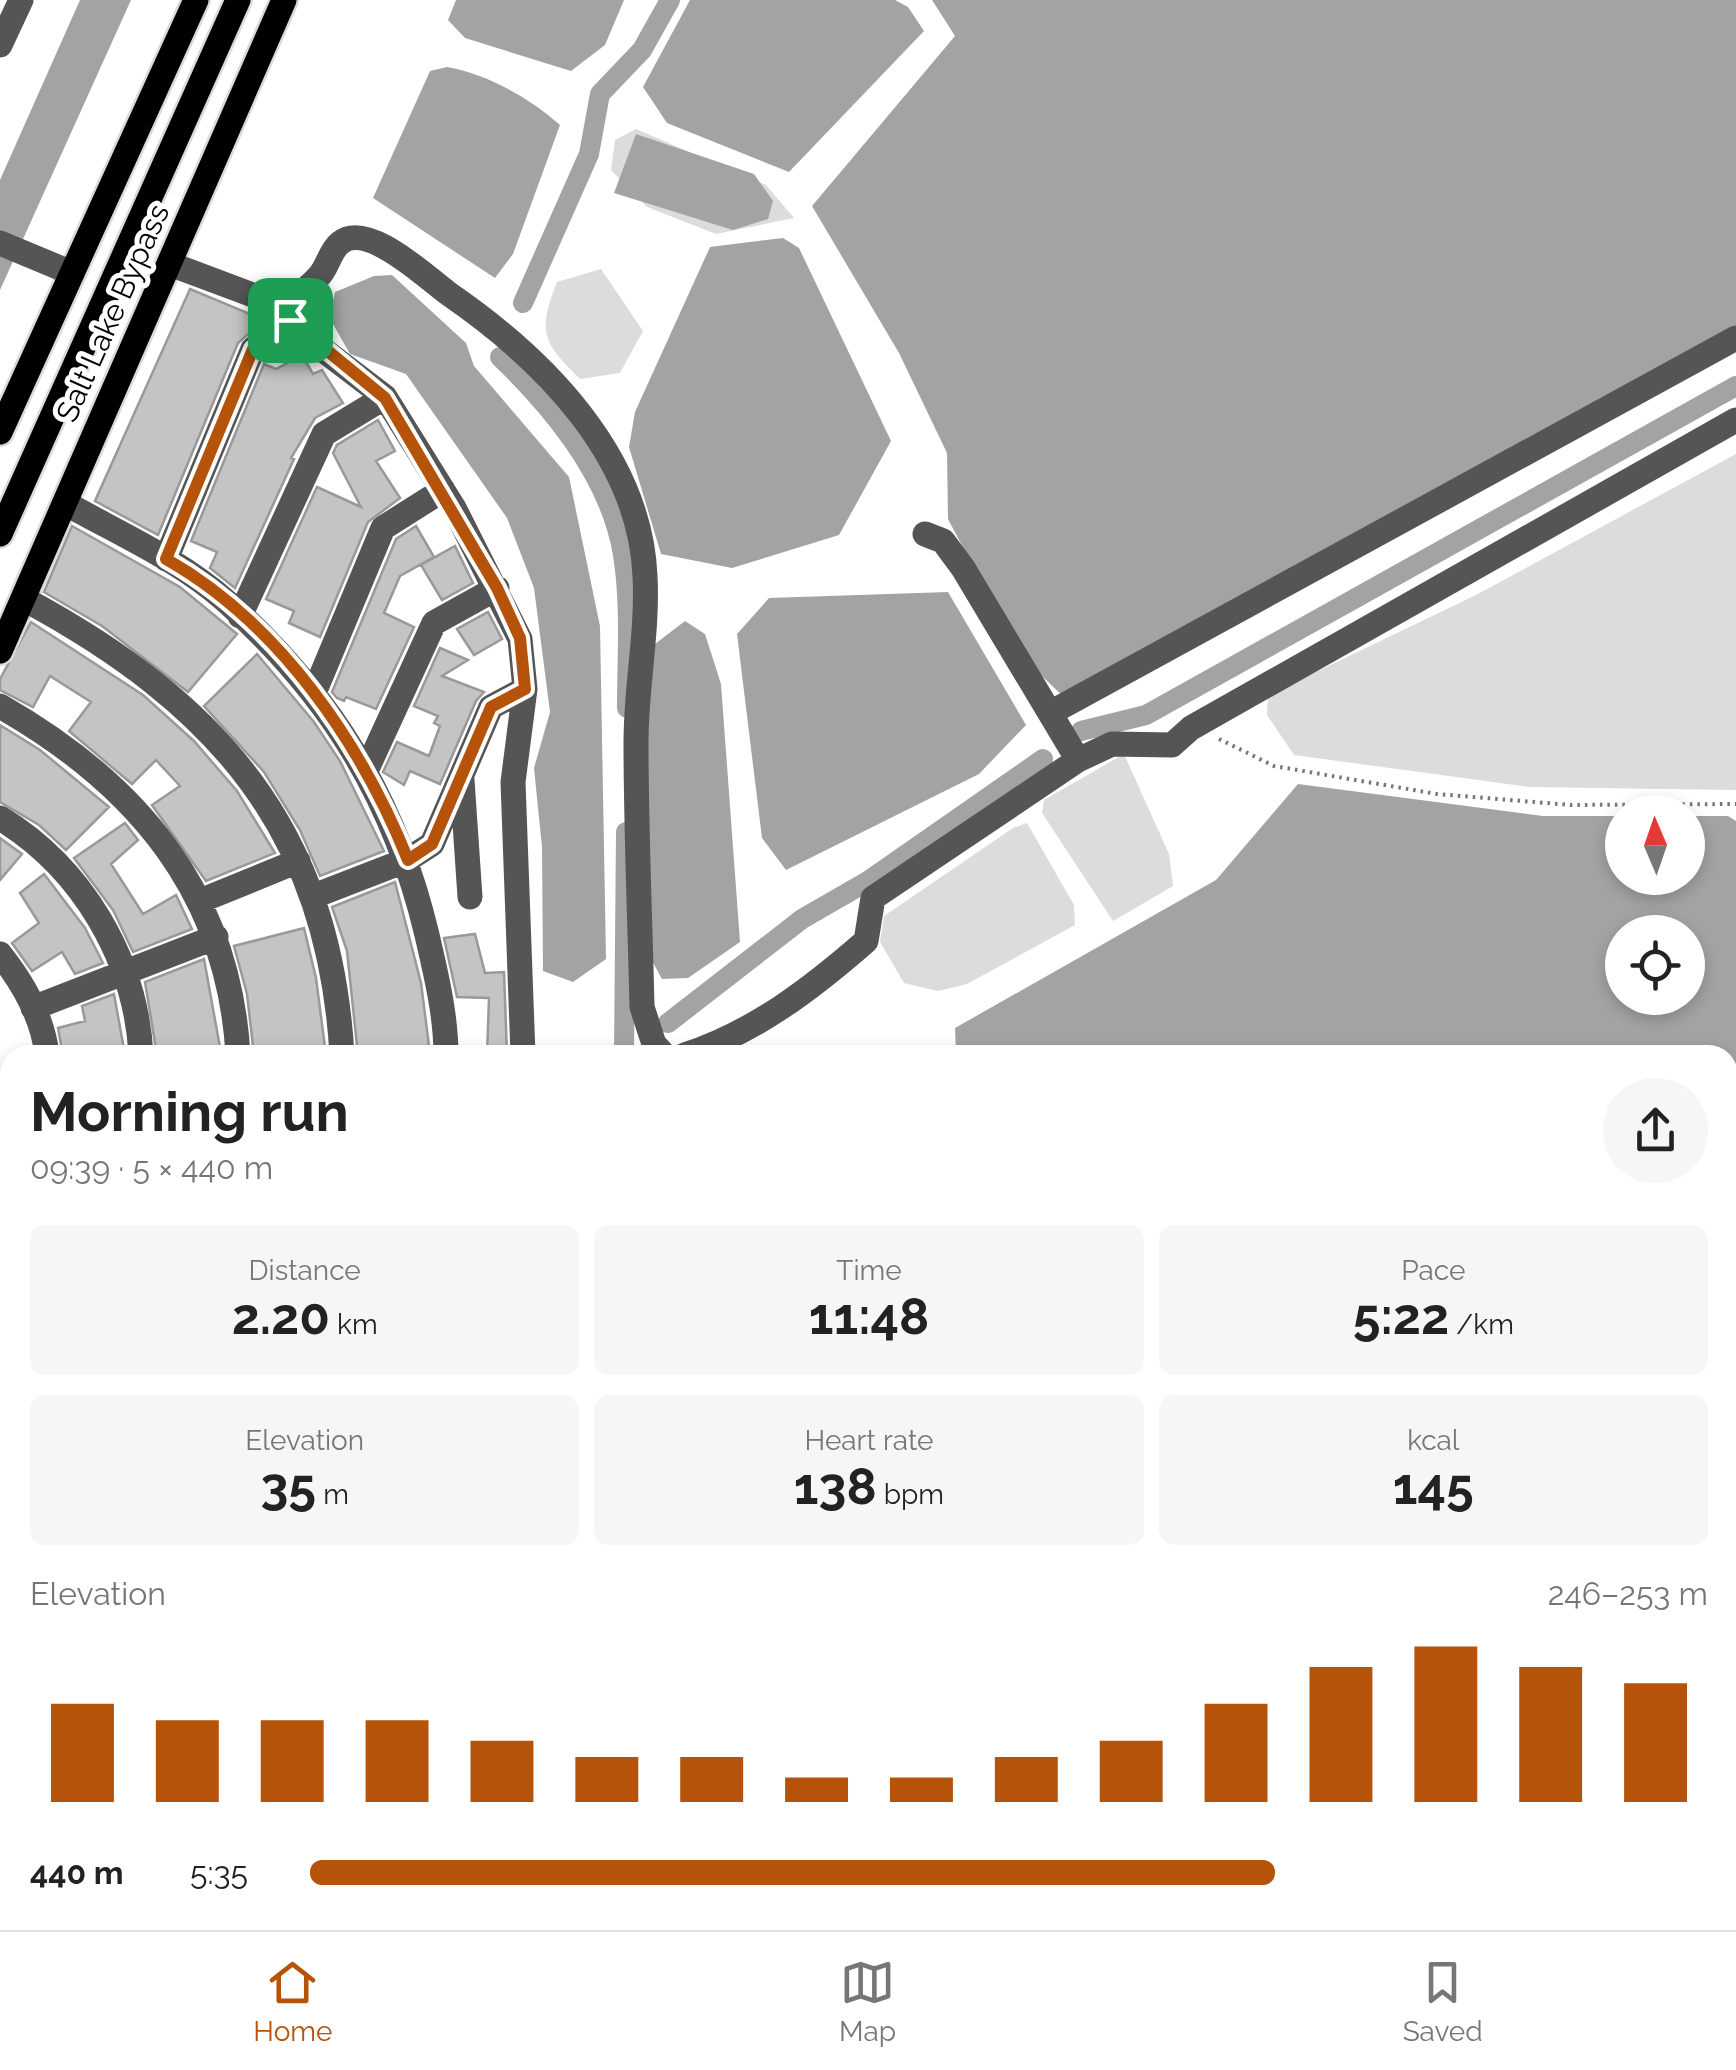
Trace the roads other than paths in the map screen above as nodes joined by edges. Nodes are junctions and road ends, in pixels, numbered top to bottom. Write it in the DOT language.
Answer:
graph roads {
  1 [pos="20,0"];
  2 [pos="196,0"];
  3 [pos="238,0"];
  4 [pos="284,0"];
  5 [pos="0,45"];
  6 [pos="0,243"];
  7 [pos="170,264"];
  8 [pos="72,274"];
  9 [pos="285,316"];
  10 [pos="1736,338"];
  11 [pos="385,398"];
  12 [pos="1736,420"];
  13 [pos="0,432"];
  14 [pos="443,490"];
  15 [pos="65,503"];
  16 [pos="0,534"];
  17 [pos="925,534"];
  18 [pos="166,559"];
  19 [pos="497,588"];
  20 [pos="24,599"];
  21 [pos="240,616"];
  22 [pos="0,651"];
  23 [pos="525,689"];
  24 [pos="314,693"];
  25 [pos="0,706"];
  26 [pos="1052,712"];
  27 [pos="1078,760"];
  28 [pos="366,771"];
  29 [pos="462,775"];
  30 [pos="0,818"];
  31 [pos="408,860"];
  32 [pos="298,861"];
  33 [pos="314,896"];
  34 [pos="470,897"];
  35 [pos="200,901"];
  36 [pos="216,938"];
  37 [pos="0,954"];
  38 [pos="126,971"];
  39 [pos="33,1008"];
  40 [pos="46,1045"];
  41 [pos="139,1045"];
  42 [pos="237,1045"];
  43 [pos="341,1045"];
  44 [pos="445,1045"];
  45 [pos="522,1045"];
  46 [pos="655,1045"];
  47 [pos="714,1045"];
  1 -- 5 [label="street"];
  2 -- 8 [label="main road, Salt Lake Bypass"];
  3 -- 16 [label="main road, Salt Lake Bypass"];
  4 -- 7 [label="main road, Salt Lake Bypass"];
  6 -- 8 [label="street"];
  7 -- 9 [label="street"];
  7 -- 15 [label="main road, Salt Lake Bypass"];
  8 -- 13 [label="main road, Salt Lake Bypass"];
  9 -- 11 [label="street"];
  9 -- 18 [label="street"];
  9 -- 46 [label="street"];
  10 -- 26 [label="street"];
  11 -- 14 [label="street"];
  11 -- 21 [label="street"];
  12 -- 27 [label="street"];
  14 -- 19 [label="street"];
  14 -- 24 [label="street"];
  15 -- 18 [label="street"];
  15 -- 20 [label="main road, Salt Lake Bypass"];
  17 -- 26 [label="street"];
  18 -- 21 [label="street"];
  19 -- 23 [label="street"];
  19 -- 28 [label="street"];
  20 -- 22 [label="main road, Salt Lake Bypass"];
  20 -- 32 [label="street"];
  21 -- 24 [label="street"];
  23 -- 29 [label="street"];
  23 -- 45 [label="street"];
  24 -- 28 [label="street"];
  25 -- 35 [label="street"];
  26 -- 27 [label="street"];
  27 -- 47 [label="street"];
  28 -- 31 [label="street"];
  29 -- 31 [label="street"];
  29 -- 34 [label="street"];
  30 -- 38 [label="street"];
  31 -- 33 [label="street"];
  31 -- 44 [label="street"];
  32 -- 33 [label="street"];
  32 -- 35 [label="street"];
  33 -- 43 [label="street"];
  35 -- 36 [label="street"];
  36 -- 38 [label="street"];
  36 -- 42 [label="street"];
  37 -- 39 [label="street"];
  38 -- 39 [label="street"];
  38 -- 41 [label="street"];
  39 -- 40 [label="street"];
}
